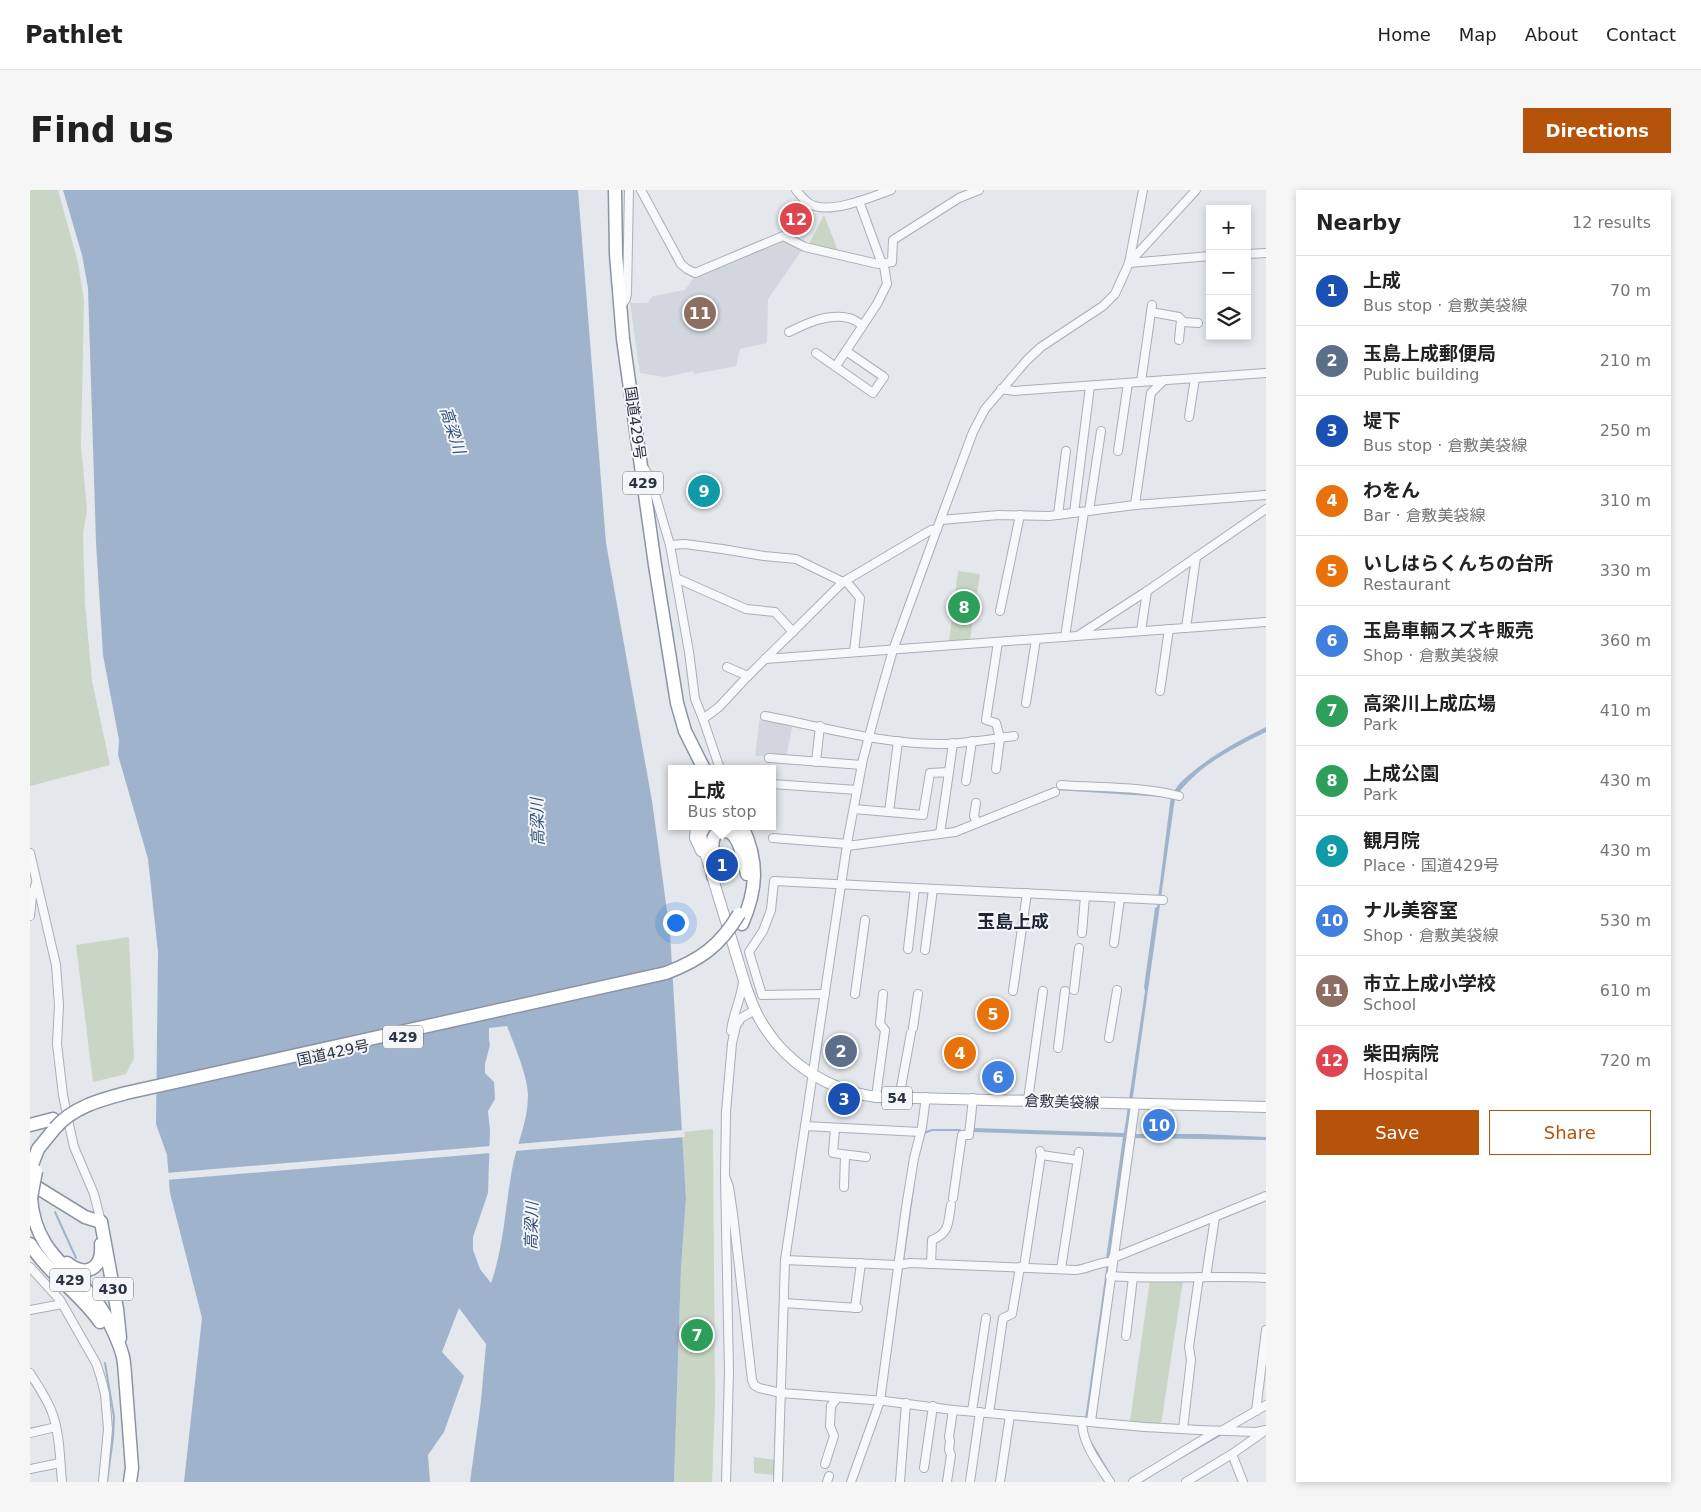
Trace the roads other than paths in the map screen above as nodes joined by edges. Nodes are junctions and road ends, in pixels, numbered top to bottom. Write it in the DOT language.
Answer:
graph roads {
  1 [pos="615,190"];
  2 [pos="629,190"];
  3 [pos="641,190"];
  4 [pos="796,190"];
  5 [pos="891,190"];
  6 [pos="979,190"];
  7 [pos="1143,190"];
  8 [pos="1196,190"];
  9 [pos="881,192"];
  10 [pos="859,201"];
  11 [pos="1266,253"];
  12 [pos="1251,254"];
  13 [pos="1206,256"];
  14 [pos="1129,263"];
  15 [pos="882,264"];
  16 [pos="620,307"];
  17 [pos="1181,320"];
  18 [pos="1198,324"];
  19 [pos="863,325"];
  20 [pos="789,332"];
  21 [pos="1179,340"];
  22 [pos="846,351"];
  23 [pos="816,352"];
  24 [pos="836,366"];
  25 [pos="1266,373"];
  26 [pos="1195,378"];
  27 [pos="1164,380"];
  28 [pos="1141,382"];
  29 [pos="1128,383"];
  30 [pos="1090,386"];
  31 [pos="1001,389"];
  32 [pos="1189,417"];
  33 [pos="1102,431"];
  34 [pos="1066,450"];
  35 [pos="1118,451"];
  36 [pos="640,464"];
  37 [pos="1266,495"];
  38 [pos="1135,505"];
  39 [pos="1266,509"];
  40 [pos="1086,511"];
  41 [pos="1074,513"];
  42 [pos="1020,515"];
  43 [pos="1058,515"];
  44 [pos="941,520"];
  45 [pos="937,529"];
  46 [pos="670,545"];
  47 [pos="1196,557"];
  48 [pos="676,578"];
  49 [pos="845,582"];
  50 [pos="1147,591"];
  51 [pos="1000,611"];
  52 [pos="1266,622"];
  53 [pos="1186,628"];
  54 [pos="1169,629"];
  55 [pos="1141,631"];
  56 [pos="793,632"];
  57 [pos="1077,636"];
  58 [pos="1065,637"];
  59 [pos="1036,639"];
  60 [pos="998,642"];
  61 [pos="893,650"];
  62 [pos="854,652"];
  63 [pos="765,659"];
  64 [pos="727,667"];
  65 [pos="748,676"];
  66 [pos="1160,691"];
  67 [pos="1026,703"];
  68 [pos="764,716"];
  69 [pos="702,719"];
  70 [pos="820,726"];
  71 [pos="1014,736"];
  72 [pos="868,737"];
  73 [pos="1000,738"];
  74 [pos="898,741"];
  75 [pos="972,741"];
  76 [pos="953,743"];
  77 [pos="770,758"];
  78 [pos="816,762"];
  79 [pos="702,765"];
  80 [pos="719,765"];
  81 [pos="862,765"];
  82 [pos="996,769"];
  83 [pos="950,772"];
  84 [pos="966,781"];
  85 [pos="776,784"];
  86 [pos="1061,785"];
  87 [pos="857,790"];
  88 [pos="1055,792"];
  89 [pos="1176,795"];
  90 [pos="976,804"];
  91 [pos="854,809"];
  92 [pos="889,812"];
  93 [pos="976,821"];
  94 [pos="696,830"];
  95 [pos="704,830"];
  96 [pos="736,830"];
  97 [pos="744,830"];
  98 [pos="941,832"];
  99 [pos="773,838"];
  100 [pos="848,845"];
  101 [pos="30,853"];
  102 [pos="709,862"];
  103 [pos="747,874"];
  104 [pos="713,876"];
  105 [pos="37,881"];
  106 [pos="841,884"];
  107 [pos="915,888"];
  108 [pos="933,889"];
  109 [pos="1027,893"];
  110 [pos="1085,896"];
  111 [pos="1120,898"];
  112 [pos="1163,900"];
  113 [pos="30,916"];
  114 [pos="740,919"];
  115 [pos="865,920"];
  116 [pos="1082,933"];
  117 [pos="1114,943"];
  118 [pos="1079,948"];
  119 [pos="908,949"];
  120 [pos="925,950"];
  121 [pos="744,979"];
  122 [pos="1074,990"];
  123 [pos="1117,990"];
  124 [pos="1013,991"];
  125 [pos="1043,991"];
  126 [pos="1065,991"];
  127 [pos="822,994"];
  128 [pos="855,994"];
  129 [pos="883,994"];
  130 [pos="918,994"];
  131 [pos="755,1010"];
  132 [pos="1109,1038"];
  133 [pos="1058,1048"];
  134 [pos="730,1063"];
  135 [pos="813,1075"];
  136 [pos="876,1097"];
  137 [pos="926,1097"];
  138 [pos="899,1098"];
  139 [pos="973,1098"];
  140 [pos="1028,1100"];
  141 [pos="1135,1105"];
  142 [pos="1266,1107"];
  143 [pos="30,1125"];
  144 [pos="805,1126"];
  145 [pos="54,1128"];
  146 [pos="835,1128"];
  147 [pos="920,1132"];
  148 [pos="845,1156"];
  149 [pos="866,1157"];
  150 [pos="32,1169"];
  151 [pos="725,1176"];
  152 [pos="30,1183"];
  153 [pos="844,1187"];
  154 [pos="1266,1196"];
  155 [pos="31,1198"];
  156 [pos="1215,1216"];
  157 [pos="85,1217"];
  158 [pos="101,1222"];
  159 [pos="30,1226"];
  160 [pos="30,1244"];
  161 [pos="50,1251"];
  162 [pos="785,1260"];
  163 [pos="1110,1261"];
  164 [pos="861,1263"];
  165 [pos="96,1264"];
  166 [pos="902,1264"];
  167 [pos="931,1264"];
  168 [pos="30,1267"];
  169 [pos="1022,1267"];
  170 [pos="1061,1269"];
  171 [pos="1110,1276"];
  172 [pos="1133,1277"];
  173 [pos="1203,1277"];
  174 [pos="1266,1278"];
  175 [pos="784,1303"];
  176 [pos="62,1304"];
  177 [pos="30,1310"];
  178 [pos="986,1318"];
  179 [pos="1266,1330"];
  180 [pos="109,1334"];
  181 [pos="1126,1336"];
  182 [pos="123,1357"];
  183 [pos="30,1373"];
  184 [pos="126,1390"];
  185 [pos="778,1392"];
  186 [pos="837,1398"];
  187 [pos="882,1401"];
  188 [pos="906,1403"];
  189 [pos="1266,1405"];
  190 [pos="933,1406"];
  191 [pos="953,1410"];
  192 [pos="1256,1411"];
  193 [pos="976,1412"];
  194 [pos="989,1413"];
  195 [pos="1010,1415"];
  196 [pos="1086,1421"];
  197 [pos="56,1427"];
  198 [pos="1183,1429"];
  199 [pos="1224,1430"];
  200 [pos="1265,1431"];
  201 [pos="30,1433"];
  202 [pos="1232,1454"];
  203 [pos="60,1463"];
  204 [pos="825,1464"];
  205 [pos="132,1468"];
  206 [pos="924,1468"];
  207 [pos="30,1470"];
  208 [pos="62,1482"];
  209 [pos="103,1482"];
  210 [pos="125,1482"];
  211 [pos="130,1482"];
  212 [pos="726,1482"];
  213 [pos="778,1482"];
  214 [pos="850,1482"];
  215 [pos="900,1482"];
  216 [pos="947,1482"];
  217 [pos="970,1482"];
  218 [pos="1000,1482"];
  219 [pos="1110,1482"];
  220 [pos="1134,1482"];
  221 [pos="1186,1482"];
  222 [pos="1243,1482"];
  1 -- 16 [label="highway, 国道429号 / 429"];
  2 -- 16 [label="street"];
  3 -- 15 [label="street"];
  4 -- 10 [label="street"];
  5 -- 9 [label="street"];
  6 -- 15 [label="street"];
  7 -- 14 [label="street"];
  8 -- 14 [label="street"];
  9 -- 10 [label="street"];
  10 -- 15 [label="street"];
  11 -- 12 [label="street"];
  13 -- 14 [label="street"];
  14 -- 31 [label="street"];
  15 -- 19 [label="street"];
  16 -- 36 [label="highway, 国道429号 / 429"];
  17 -- 18 [label="street"];
  17 -- 21 [label="street"];
  17 -- 28 [label="street"];
  19 -- 20 [label="street"];
  19 -- 22 [label="street"];
  22 -- 24 [label="street"];
  22 -- 24 [label="street"];
  23 -- 24 [label="street"];
  25 -- 26 [label="street"];
  26 -- 27 [label="street"];
  26 -- 32 [label="street"];
  27 -- 28 [label="street"];
  27 -- 38 [label="street"];
  28 -- 29 [label="street"];
  29 -- 30 [label="street"];
  29 -- 35 [label="street"];
  30 -- 31 [label="street"];
  30 -- 41 [label="street"];
  31 -- 44 [label="street"];
  33 -- 40 [label="street"];
  34 -- 43 [label="street"];
  36 -- 46 [label="street"];
  36 -- 79 [label="highway, 国道429号 / 429"];
  37 -- 38 [label="street"];
  38 -- 40 [label="street"];
  39 -- 47 [label="street"];
  40 -- 41 [label="street"];
  40 -- 58 [label="street"];
  41 -- 43 [label="street"];
  42 -- 43 [label="street"];
  42 -- 44 [label="street"];
  42 -- 51 [label="street"];
  44 -- 45 [label="street"];
  45 -- 49 [label="street"];
  45 -- 61 [label="street"];
  46 -- 48 [label="street"];
  46 -- 49 [label="street"];
  47 -- 50 [label="street"];
  47 -- 53 [label="street"];
  48 -- 56 [label="street"];
  48 -- 69 [label="street"];
  49 -- 56 [label="street"];
  49 -- 62 [label="street"];
  50 -- 55 [label="street"];
  50 -- 57 [label="street"];
  52 -- 53 [label="street"];
  53 -- 54 [label="street"];
  54 -- 55 [label="street"];
  54 -- 66 [label="street"];
  55 -- 57 [label="street"];
  56 -- 63 [label="street"];
  57 -- 58 [label="street"];
  58 -- 59 [label="street"];
  59 -- 60 [label="street"];
  59 -- 67 [label="street"];
  60 -- 61 [label="street"];
  60 -- 73 [label="street"];
  61 -- 62 [label="street"];
  61 -- 72 [label="street"];
  62 -- 63 [label="street"];
  63 -- 65 [label="street"];
  64 -- 65 [label="street"];
  65 -- 69 [label="street"];
  68 -- 70 [label="street"];
  69 -- 80 [label="street"];
  70 -- 72 [label="street"];
  70 -- 78 [label="street"];
  71 -- 73 [label="street"];
  72 -- 74 [label="street"];
  72 -- 81 [label="street"];
  73 -- 75 [label="street"];
  73 -- 82 [label="street"];
  74 -- 76 [label="street"];
  74 -- 92 [label="street"];
  75 -- 76 [label="street"];
  75 -- 84 [label="street"];
  76 -- 83 [label="street"];
  77 -- 78 [label="street"];
  78 -- 81 [label="street"];
  81 -- 87 [label="street"];
  83 -- 92 [label="street"];
  83 -- 98 [label="street"];
  85 -- 87 [label="street"];
  86 -- 89 [label="street"];
  87 -- 91 [label="street"];
  88 -- 93 [label="street"];
  90 -- 93 [label="street"];
  91 -- 92 [label="street"];
  91 -- 100 [label="street"];
  93 -- 98 [label="street"];
  94 -- 102 [label="main road"];
  95 -- 102 [label="main road, 倉敷美袋線 / 54"];
  96 -- 103 [label="highway, 国道429号 / 429"];
  97 -- 114 [label="highway, 国道429号 / 429"];
  98 -- 100 [label="street"];
  99 -- 100 [label="street"];
  100 -- 106 [label="street"];
  101 -- 105 [label="street"];
  102 -- 104 [label="main road, 倉敷美袋線 / 54"];
  103 -- 104 [label="highway"];
  103 -- 114 [label="highway, 国道429号 / 429"];
  104 -- 121 [label="main road, 倉敷美袋線 / 54"];
  105 -- 113 [label="street"];
  105 -- 158 [label="street"];
  106 -- 107 [label="street"];
  106 -- 127 [label="street"];
  106 -- 127 [label="street"];
  107 -- 108 [label="street"];
  107 -- 119 [label="street"];
  108 -- 109 [label="street"];
  108 -- 120 [label="street"];
  109 -- 110 [label="street"];
  109 -- 124 [label="street"];
  110 -- 111 [label="street"];
  110 -- 116 [label="street"];
  111 -- 112 [label="street"];
  111 -- 117 [label="street"];
  114 -- 145 [label="highway, 国道429号 / 429, bridge"];
  114 -- 145 [label="highway, 国道429号 / 429"];
  115 -- 128 [label="street"];
  118 -- 122 [label="street"];
  121 -- 131 [label="main road, 倉敷美袋線 / 54"];
  121 -- 134 [label="street"];
  123 -- 132 [label="street"];
  125 -- 140 [label="street"];
  126 -- 133 [label="street"];
  127 -- 135 [label="street"];
  129 -- 136 [label="street"];
  130 -- 138 [label="street"];
  131 -- 134 [label="street"];
  131 -- 135 [label="main road, 倉敷美袋線 / 54"];
  134 -- 151 [label="street"];
  135 -- 136 [label="main road, 倉敷美袋線 / 54"];
  135 -- 144 [label="street"];
  136 -- 138 [label="main road, 倉敷美袋線 / 54"];
  137 -- 138 [label="main road, 倉敷美袋線 / 54"];
  137 -- 139 [label="main road, 倉敷美袋線 / 54"];
  137 -- 147 [label="street"];
  139 -- 140 [label="main road, 倉敷美袋線 / 54"];
  139 -- 167 [label="street"];
  140 -- 141 [label="main road, 倉敷美袋線 / 54"];
  141 -- 142 [label="main road, 倉敷美袋線 / 54"];
  141 -- 163 [label="street"];
  143 -- 145 [label="highway, 国道429号"];
  144 -- 146 [label="street"];
  144 -- 162 [label="street"];
  145 -- 150 [label="highway, 国道429号 / 429"];
  146 -- 147 [label="street"];
  146 -- 148 [label="street"];
  147 -- 166 [label="street"];
  148 -- 149 [label="street"];
  148 -- 153 [label="street"];
  150 -- 155 [label="highway, 国道429号 / 429, bridge"];
  151 -- 185 [label="street"];
  151 -- 212 [label="street"];
  152 -- 157 [label="highway"];
  154 -- 156 [label="street"];
  155 -- 161 [label="highway, 国道429号 / 429"];
  156 -- 163 [label="street"];
  156 -- 173 [label="street"];
  157 -- 158 [label="highway"];
  157 -- 165 [label="highway"];
  158 -- 165 [label="highway, 429"];
  158 -- 182 [label="highway, 430"];
  159 -- 180 [label="highway, 国道429号 / 429"];
  160 -- 180 [label="highway, 430"];
  161 -- 165 [label="highway, 国道429号 / 429"];
  161 -- 182 [label="highway, 国道429号 / 429"];
  162 -- 164 [label="street"];
  162 -- 175 [label="street"];
  163 -- 170 [label="street"];
  163 -- 171 [label="street"];
  164 -- 166 [label="street"];
  164 -- 175 [label="street"];
  166 -- 167 [label="street"];
  166 -- 187 [label="street"];
  167 -- 169 [label="street"];
  168 -- 176 [label="street"];
  169 -- 170 [label="street"];
  169 -- 170 [label="street"];
  169 -- 194 [label="street"];
  171 -- 172 [label="street"];
  171 -- 196 [label="street"];
  172 -- 173 [label="street"];
  172 -- 181 [label="street"];
  173 -- 174 [label="street"];
  173 -- 198 [label="street"];
  175 -- 185 [label="street"];
  176 -- 177 [label="street"];
  176 -- 209 [label="street"];
  178 -- 193 [label="street"];
  179 -- 192 [label="street"];
  180 -- 184 [label="highway, 国道429号 / 429"];
  182 -- 184 [label="highway, 国道429号 / 429"];
  183 -- 197 [label="street"];
  184 -- 205 [label="highway, 国道429号 / 429"];
  185 -- 186 [label="street"];
  185 -- 213 [label="street"];
  186 -- 187 [label="street"];
  186 -- 204 [label="street"];
  187 -- 188 [label="street"];
  187 -- 214 [label="street"];
  188 -- 190 [label="street"];
  188 -- 215 [label="street"];
  189 -- 192 [label="street"];
  190 -- 191 [label="street"];
  190 -- 206 [label="street"];
  191 -- 193 [label="street"];
  191 -- 216 [label="street"];
  192 -- 199 [label="street"];
  193 -- 194 [label="street"];
  193 -- 217 [label="street"];
  194 -- 195 [label="street"];
  195 -- 196 [label="street"];
  195 -- 218 [label="street"];
  196 -- 198 [label="street"];
  196 -- 219 [label="street"];
  197 -- 201 [label="street"];
  197 -- 203 [label="street"];
  198 -- 199 [label="street"];
  199 -- 200 [label="street"];
  199 -- 220 [label="street"];
  200 -- 202 [label="street"];
  202 -- 221 [label="street"];
  202 -- 222 [label="street"];
  203 -- 207 [label="street"];
  203 -- 208 [label="street"];
  205 -- 210 [label="street"];
  205 -- 211 [label="highway, 国道429号 / 429"];
}
